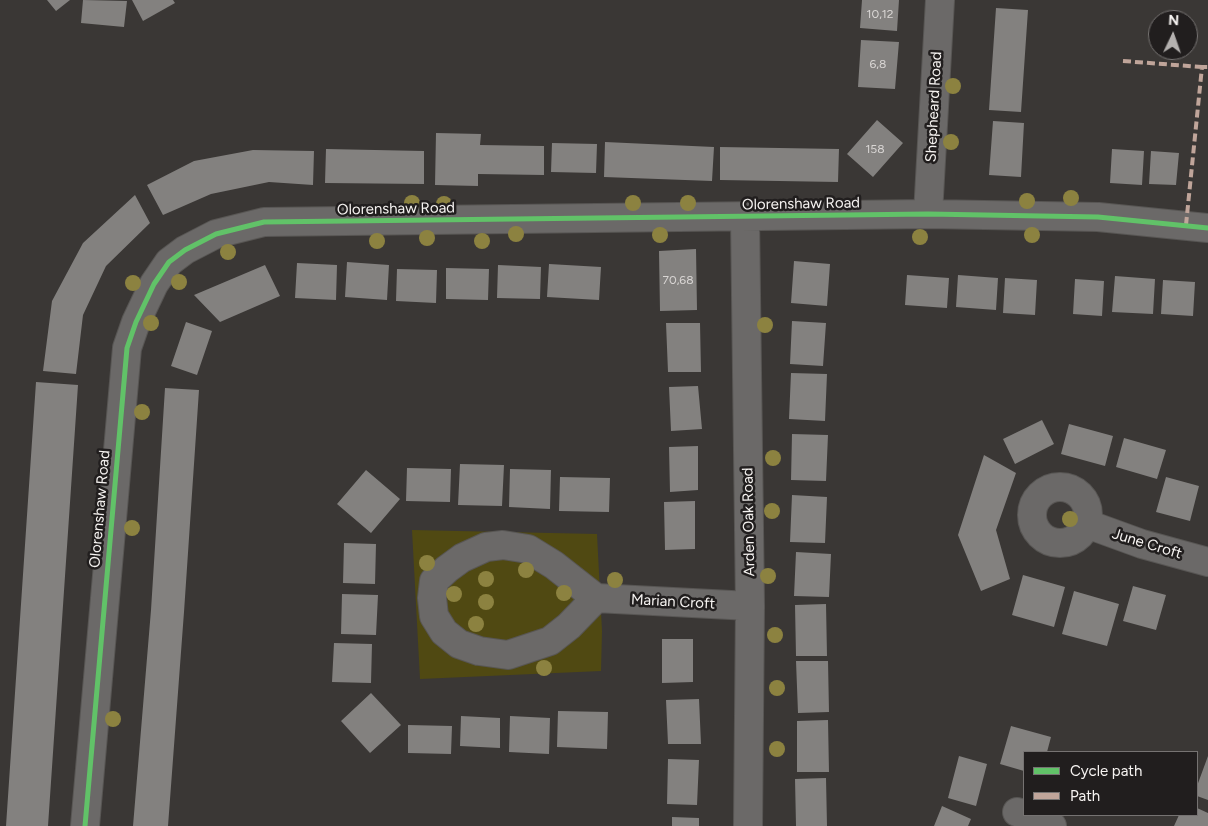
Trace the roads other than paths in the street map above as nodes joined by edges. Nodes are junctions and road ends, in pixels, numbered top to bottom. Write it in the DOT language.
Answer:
graph roads {
  1 [pos="940,0"];
  2 [pos="928,214"];
  3 [pos="745,217"];
  4 [pos="1208,228"];
  5 [pos="1087,524"];
  6 [pos="1208,562"];
  7 [pos="596,598"];
  8 [pos="750,606"];
  9 [pos="1017,812"];
  10 [pos="1023,814"];
  11 [pos="1027,816"];
  12 [pos="86,826"];
  13 [pos="748,826"];
  14 [pos="1052,826"];
  1 -- 2 [label="street, Shepheard Road"];
  2 -- 3 [label="street, Olorenshaw Road"];
  2 -- 4 [label="street, Olorenshaw Road"];
  3 -- 8 [label="street, Arden Oak Road"];
  3 -- 12 [label="street, Olorenshaw Road"];
  5 -- 6 [label="street, June Croft"];
  7 -- 7 [label="street"];
  7 -- 8 [label="street, Marian Croft"];
  8 -- 13 [label="street, Arden Oak Road"];
  9 -- 10 [label="street"];
  11 -- 14 [label="street"];
}
